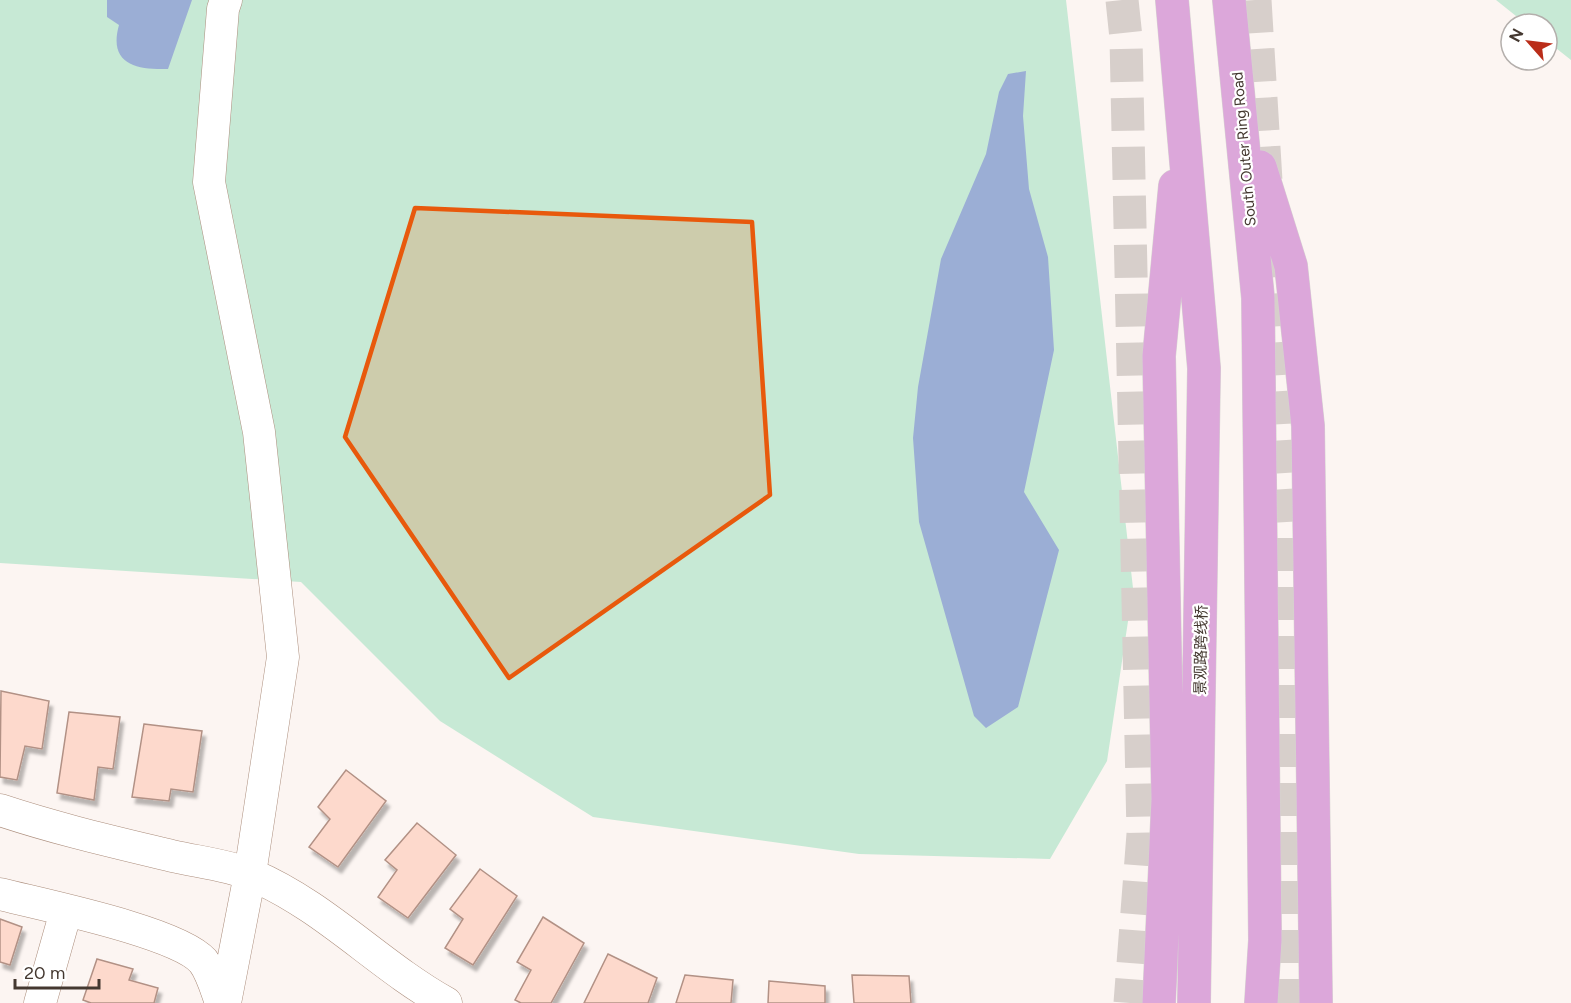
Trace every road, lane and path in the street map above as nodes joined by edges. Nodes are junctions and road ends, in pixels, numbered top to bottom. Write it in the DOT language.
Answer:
graph roads {
  1 [pos="226,0"];
  2 [pos="1172,0"];
  3 [pos="1230,0"];
  4 [pos="1182,103"];
  5 [pos="1240,104"];
  6 [pos="0,810"];
  7 [pos="250,874"];
  8 [pos="0,894"];
  9 [pos="66,911"];
  10 [pos="40,1003"];
  11 [pos="223,1003"];
  12 [pos="446,1003"];
  13 [pos="1159,1003"];
  14 [pos="1194,1003"];
  15 [pos="1261,1003"];
  16 [pos="1316,1003"];
  1 -- 7 [label="street"];
  2 -- 4 [label="highway"];
  3 -- 5 [label="highway, South Outer Ring Road"];
  4 -- 13 [label="highway"];
  4 -- 14 [label="highway, 景观路跨线桥"];
  5 -- 15 [label="highway, South Outer Ring Road"];
  5 -- 16 [label="highway"];
  6 -- 7 [label="street"];
  7 -- 11 [label="street"];
  7 -- 12 [label="street"];
  8 -- 9 [label="street"];
  9 -- 10 [label="street"];
  9 -- 11 [label="street"];
}
